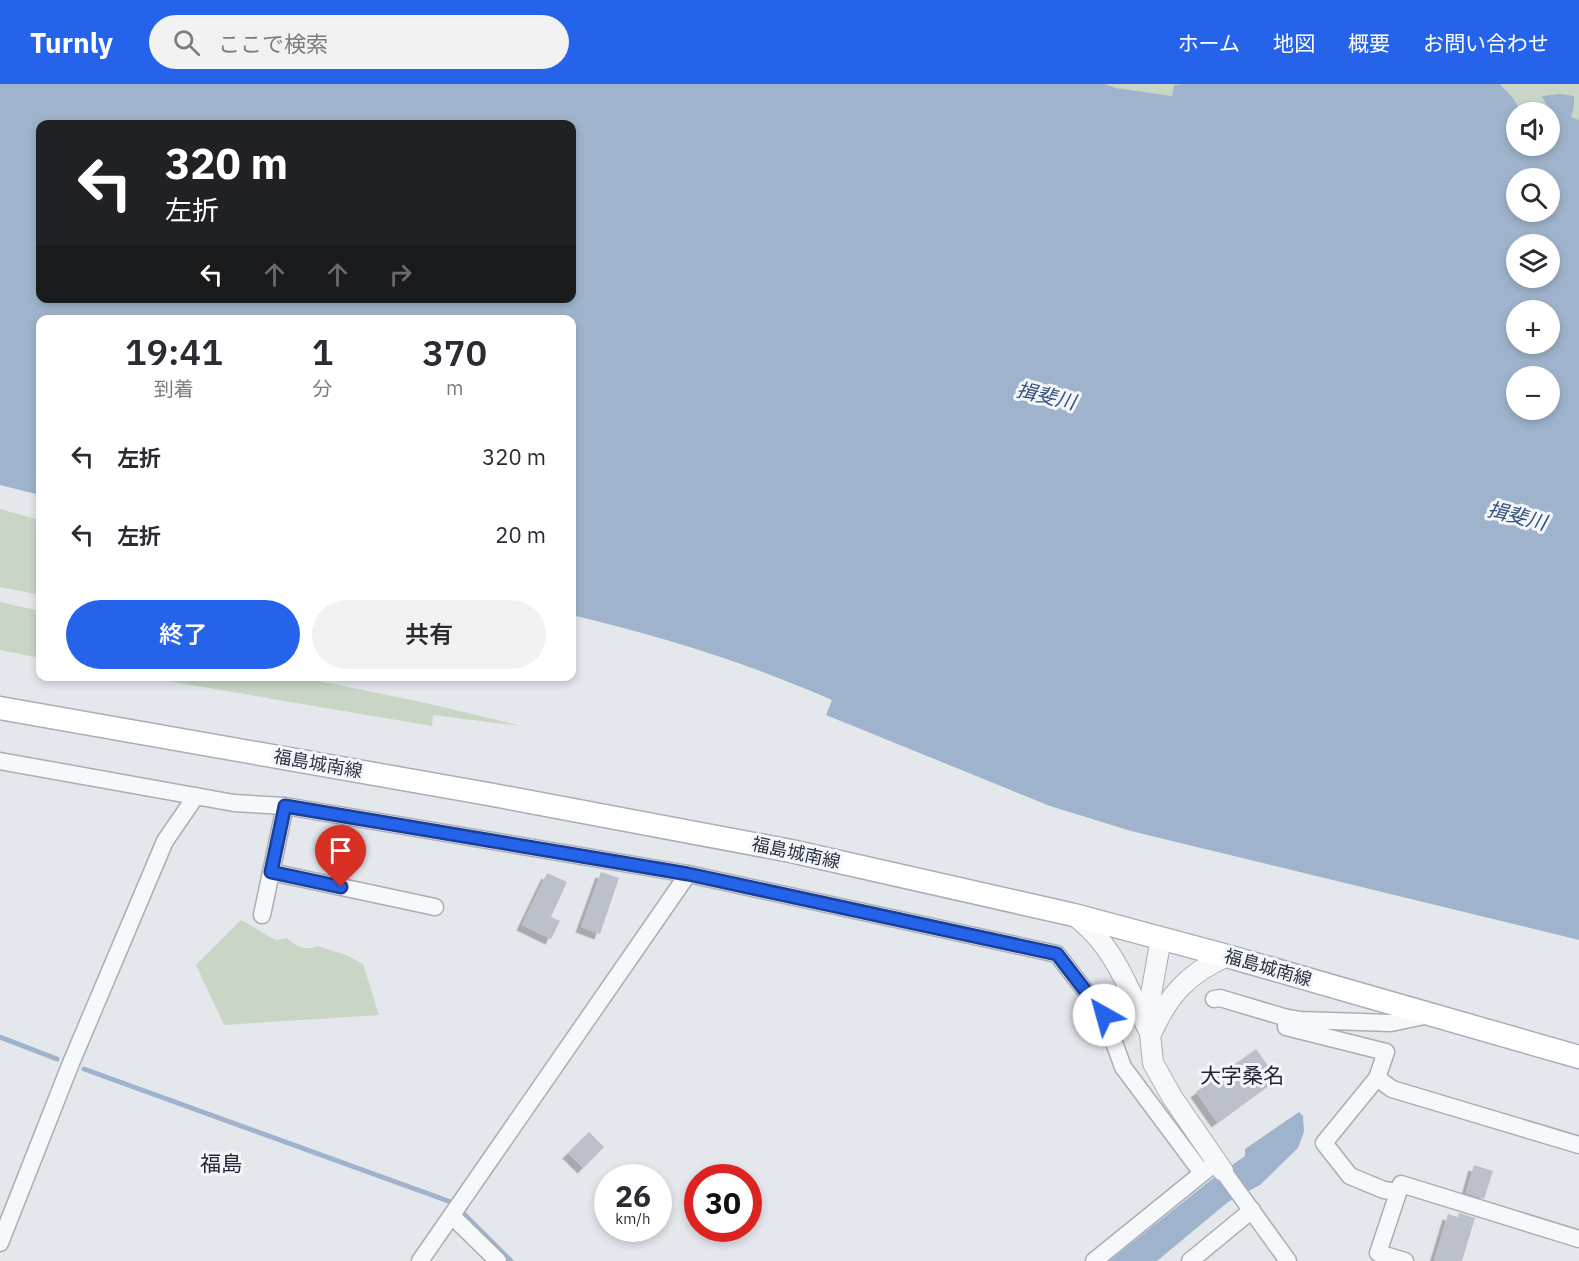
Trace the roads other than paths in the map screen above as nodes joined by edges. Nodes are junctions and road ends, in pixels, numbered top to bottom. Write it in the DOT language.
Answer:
graph roads {
  1 [pos="0,708"];
  2 [pos="0,761"];
  3 [pos="196,796"];
  4 [pos="285,806"];
  5 [pos="271,872"];
  6 [pos="688,874"];
  7 [pos="435,907"];
  8 [pos="262,915"];
  9 [pos="1074,915"];
  10 [pos="1161,938"];
  11 [pos="1227,956"];
  12 [pos="1214,999"];
  13 [pos="1430,1015"];
  14 [pos="1287,1018"];
  15 [pos="1150,1034"];
  16 [pos="1579,1057"];
  17 [pos="1377,1078"];
  18 [pos="1579,1145"];
  19 [pos="1214,1168"];
  20 [pos="1398,1192"];
  21 [pos="1252,1210"];
  22 [pos="452,1216"];
  23 [pos="1579,1239"];
  24 [pos="0,1243"];
  25 [pos="420,1261"];
  26 [pos="498,1261"];
  27 [pos="1094,1261"];
  28 [pos="1190,1261"];
  29 [pos="1288,1261"];
  30 [pos="1406,1261"];
  1 -- 9 [label="main road, 福島城南線"];
  2 -- 3 [label="street"];
  3 -- 4 [label="street"];
  3 -- 24 [label="street"];
  4 -- 5 [label="street"];
  4 -- 6 [label="street"];
  5 -- 7 [label="street"];
  5 -- 8 [label="street"];
  6 -- 19 [label="street"];
  6 -- 22 [label="street"];
  9 -- 10 [label="main road, 福島城南線"];
  9 -- 15 [label="street"];
  10 -- 11 [label="main road, 福島城南線"];
  10 -- 15 [label="street"];
  11 -- 13 [label="main road, 福島城南線"];
  11 -- 15 [label="street"];
  12 -- 14 [label="street"];
  13 -- 14 [label="street"];
  13 -- 16 [label="main road, 福島城南線"];
  14 -- 17 [label="street"];
  15 -- 19 [label="street"];
  17 -- 18 [label="street"];
  17 -- 20 [label="street"];
  19 -- 21 [label="street"];
  19 -- 27 [label="street"];
  20 -- 23 [label="street"];
  20 -- 30 [label="street"];
  21 -- 28 [label="street"];
  21 -- 29 [label="street"];
  22 -- 25 [label="street"];
  22 -- 26 [label="street"];
}
